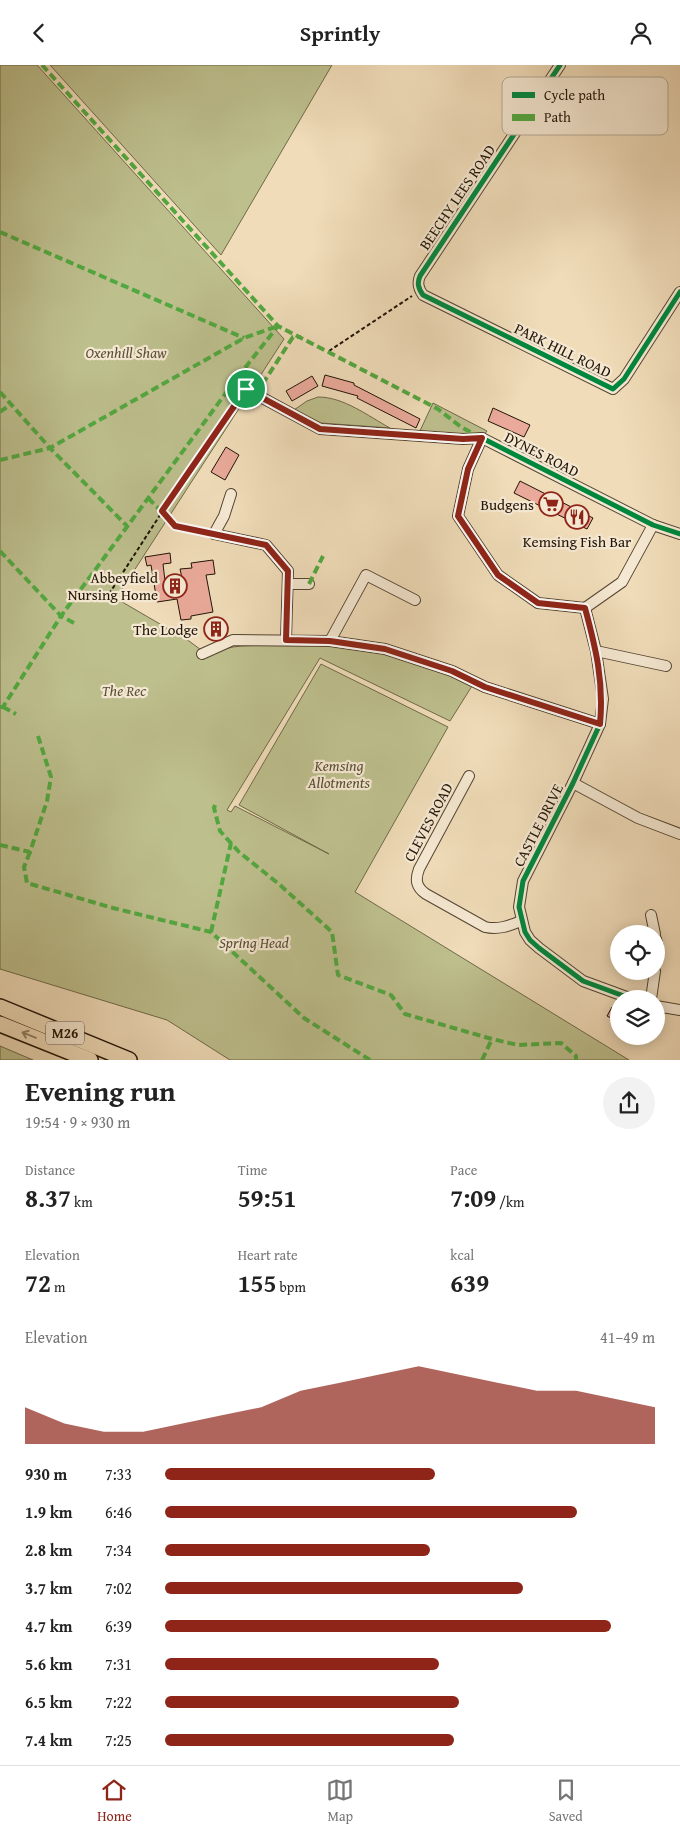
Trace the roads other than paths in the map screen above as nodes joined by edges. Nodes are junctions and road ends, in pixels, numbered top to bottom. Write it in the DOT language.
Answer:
graph roads {
  1 [pos="560,65"];
  2 [pos="552,77"];
  3 [pos="513,135"];
  4 [pos="680,292"];
  5 [pos="421,293"];
  6 [pos="245,389"];
  7 [pos="482,438"];
  8 [pos="231,494"];
  9 [pos="654,525"];
  10 [pos="680,534"];
  11 [pos="288,584"];
  12 [pos="309,584"];
  13 [pos="415,600"];
  14 [pos="585,608"];
  15 [pos="286,640"];
  16 [pos="330,641"];
  17 [pos="596,651"];
  18 [pos="202,654"];
  19 [pos="666,666"];
  20 [pos="600,724"];
  21 [pos="469,776"];
  22 [pos="573,783"];
  23 [pos="680,834"];
  24 [pos="650,915"];
  25 [pos="521,921"];
  26 [pos="653,925"];
  27 [pos="610,990"];
  28 [pos="0,1007"];
  29 [pos="665,1007"];
  30 [pos="680,1009"];
  31 [pos="0,1024"];
  32 [pos="90,1060"];
  33 [pos="129,1060"];
  1 -- 2 [label="street, BEECHY LEES ROAD"];
  3 -- 5 [label="street, BEECHY LEES ROAD"];
  4 -- 5 [label="street, PARK HILL ROAD"];
  6 -- 7 [label="street, DYNES ROAD"];
  7 -- 9 [label="street, DYNES ROAD"];
  7 -- 14 [label="street"];
  8 -- 11 [label="street"];
  9 -- 10 [label="street, DYNES ROAD"];
  9 -- 14 [label="street"];
  11 -- 12 [label="street"];
  11 -- 15 [label="street"];
  13 -- 16 [label="street"];
  14 -- 17 [label="street, CASTLE DRIVE"];
  15 -- 16 [label="street"];
  15 -- 18 [label="street"];
  16 -- 20 [label="street"];
  17 -- 19 [label="street"];
  17 -- 20 [label="street, CASTLE DRIVE"];
  20 -- 22 [label="street, CASTLE DRIVE"];
  21 -- 25 [label="street, CLEVES ROAD"];
  22 -- 23 [label="street"];
  22 -- 25 [label="street, CASTLE DRIVE"];
  24 -- 26 [label="street"];
  25 -- 27 [label="street, CASTLE DRIVE"];
  28 -- 33 [label="highway, M26"];
  29 -- 30 [label="street"];
  32 -- 31 [label="highway, M26, one-way"];
}
